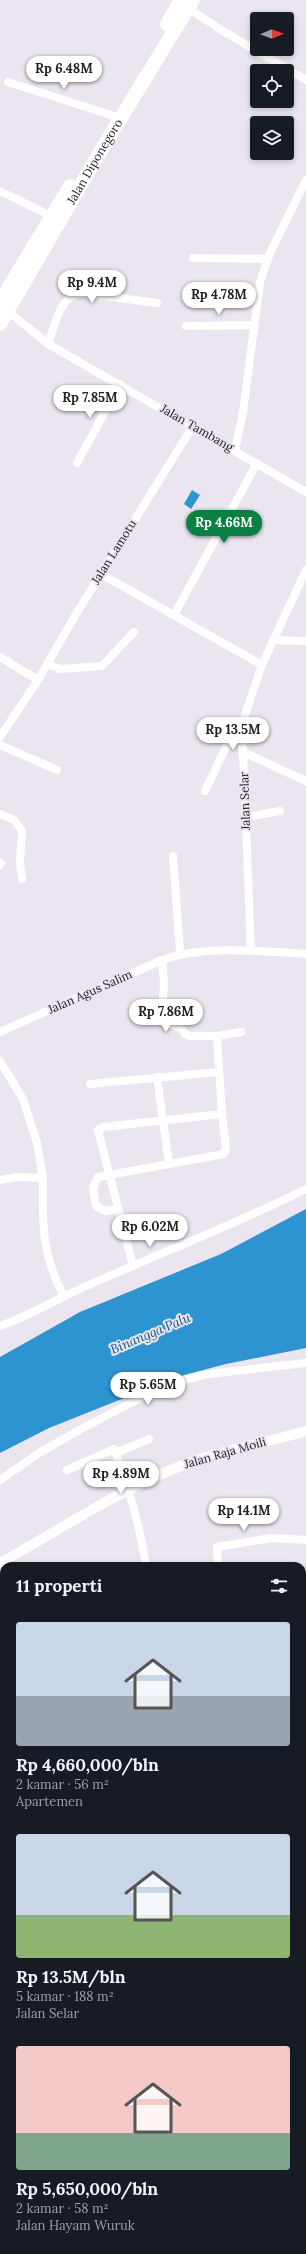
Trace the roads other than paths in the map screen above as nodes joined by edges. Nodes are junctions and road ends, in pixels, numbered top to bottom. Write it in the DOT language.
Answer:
graph roads {
  1 [pos="187,3"];
  2 [pos="306,80"];
  3 [pos="8,82"];
  4 [pos="114,116"];
  5 [pos="306,180"];
  6 [pos="0,191"];
  7 [pos="53,216"];
  8 [pos="193,258"];
  9 [pos="268,259"];
  10 [pos="157,303"];
  11 [pos="4,307"];
  12 [pos="0,324"];
  13 [pos="253,325"];
  14 [pos="186,326"];
  15 [pos="48,344"];
  16 [pos="120,384"];
  17 [pos="193,426"];
  18 [pos="235,451"];
  19 [pos="257,463"];
  20 [pos="77,464"];
  21 [pos="306,492"];
  22 [pos="306,570"];
  23 [pos="101,574"];
  24 [pos="174,615"];
  25 [pos="134,632"];
  26 [pos="273,640"];
  27 [pos="306,641"];
  28 [pos="0,657"];
  29 [pos="47,664"];
  30 [pos="262,665"];
  31 [pos="38,680"];
  32 [pos="240,730"];
  33 [pos="0,737"];
  34 [pos="0,745"];
  35 [pos="243,752"];
  36 [pos="57,770"];
  37 [pos="306,781"];
  38 [pos="204,791"];
  39 [pos="280,811"];
  40 [pos="0,814"];
  41 [pos="246,817"];
  42 [pos="173,856"];
  43 [pos="22,879"];
  44 [pos="251,950"];
  45 [pos="180,954"];
  46 [pos="306,954"];
  47 [pos="162,960"];
  48 [pos="0,1032"];
  49 [pos="241,1032"];
  50 [pos="217,1036"];
  51 [pos="0,1061"];
  52 [pos="219,1072"];
  53 [pos="157,1077"];
  54 [pos="90,1084"];
  55 [pos="222,1114"];
  56 [pos="162,1120"];
  57 [pos="169,1164"];
  58 [pos="108,1174"];
  59 [pos="43,1178"];
  60 [pos="0,1180"];
  61 [pos="306,1189"];
  62 [pos="118,1209"];
  63 [pos="133,1266"];
  64 [pos="64,1296"];
  65 [pos="0,1324"];
  66 [pos="306,1363"];
  67 [pos="306,1431"];
  68 [pos="149,1439"];
  69 [pos="116,1453"];
  70 [pos="68,1470"];
  71 [pos="0,1480"];
  72 [pos="129,1488"];
  73 [pos="306,1540"];
  74 [pos="2,1562"];
  75 [pos="145,1562"];
  76 [pos="218,1562"];
  1 -- 2 [label="street"];
  1 -- 4 [label="highway, Jalan Diponegoro"];
  1 -- 11 [label="highway, Jalan Diponegoro"];
  3 -- 4 [label="street"];
  4 -- 7 [label="highway, Jalan Diponegoro"];
  5 -- 9 [label="street"];
  6 -- 7 [label="street"];
  7 -- 11 [label="highway, Jalan Diponegoro"];
  8 -- 9 [label="street"];
  9 -- 13 [label="street"];
  10 -- 15 [label="street"];
  11 -- 12 [label="highway, Jalan Diponegoro"];
  11 -- 15 [label="street, Jalan Tambang"];
  13 -- 14 [label="street"];
  13 -- 18 [label="street"];
  15 -- 16 [label="street, Jalan Tambang"];
  16 -- 17 [label="street, Jalan Tambang"];
  16 -- 20 [label="street"];
  17 -- 18 [label="street, Jalan Tambang"];
  17 -- 23 [label="street, Jalan Lamotu"];
  18 -- 19 [label="street, Jalan Tambang"];
  19 -- 21 [label="street, Jalan Tambang"];
  19 -- 24 [label="street"];
  22 -- 26 [label="street, Jalan Selar"];
  23 -- 24 [label="street"];
  23 -- 29 [label="street, Jalan Lamotu"];
  24 -- 30 [label="street"];
  25 -- 29 [label="street"];
  26 -- 27 [label="street"];
  26 -- 30 [label="street, Jalan Selar"];
  28 -- 31 [label="street"];
  29 -- 31 [label="street, Jalan Lamotu"];
  30 -- 32 [label="street, Jalan Selar"];
  31 -- 33 [label="street, Jalan Lamotu"];
  32 -- 35 [label="street, Jalan Selar"];
  32 -- 38 [label="street"];
  34 -- 36 [label="street"];
  35 -- 37 [label="street"];
  35 -- 41 [label="street, Jalan Selar"];
  39 -- 41 [label="street"];
  40 -- 43 [label="street"];
  41 -- 44 [label="street, Jalan Selar"];
  42 -- 45 [label="street"];
  44 -- 45 [label="street, Jalan Agus Salim"];
  44 -- 46 [label="street, Jalan Agus Salim"];
  45 -- 47 [label="street, Jalan Agus Salim"];
  47 -- 48 [label="street, Jalan Agus Salim"];
  47 -- 50 [label="street"];
  49 -- 50 [label="street"];
  50 -- 52 [label="street"];
  51 -- 59 [label="street"];
  52 -- 53 [label="street"];
  52 -- 55 [label="street"];
  53 -- 54 [label="street"];
  53 -- 56 [label="street"];
  55 -- 56 [label="street"];
  55 -- 57 [label="street"];
  56 -- 57 [label="street"];
  56 -- 58 [label="street"];
  57 -- 58 [label="street"];
  58 -- 62 [label="street"];
  58 -- 62 [label="street"];
  59 -- 60 [label="street"];
  59 -- 64 [label="street"];
  61 -- 63 [label="street"];
  62 -- 63 [label="street"];
  63 -- 64 [label="street"];
  64 -- 65 [label="street"];
  66 -- 71 [label="street"];
  67 -- 72 [label="street, Jalan Raja Moili"];
  68 -- 69 [label="street"];
  69 -- 70 [label="street"];
  69 -- 72 [label="street"];
  72 -- 74 [label="street, Jalan Raja Moili"];
  72 -- 75 [label="street"];
  73 -- 76 [label="street"];
}
